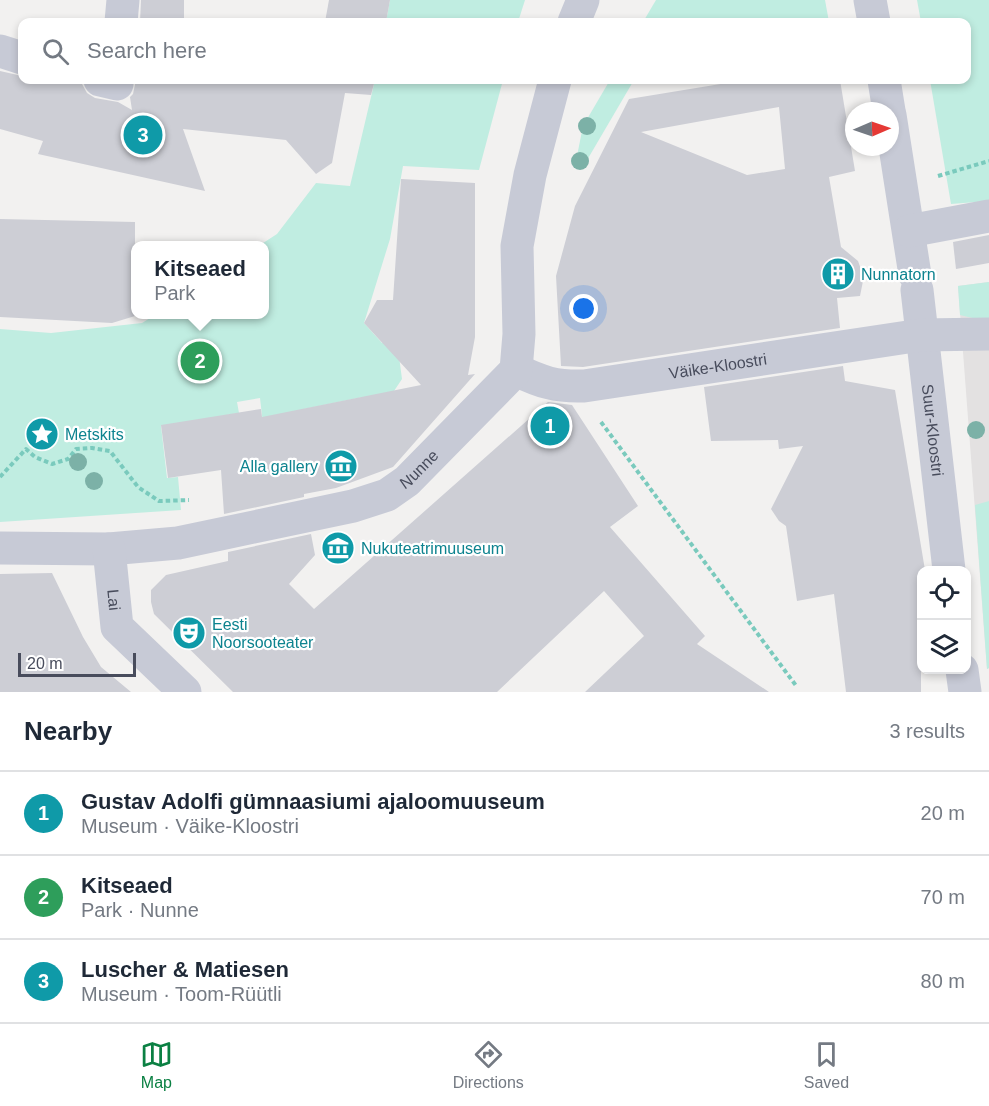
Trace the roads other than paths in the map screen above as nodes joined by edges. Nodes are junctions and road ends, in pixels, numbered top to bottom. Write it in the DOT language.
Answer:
graph roads {
  1 [pos="123,0"];
  2 [pos="583,0"];
  3 [pos="870,0"];
  4 [pos="121,18"];
  5 [pos="576,18"];
  6 [pos="873,18"];
  7 [pos="0,51"];
  8 [pos="18,57"];
  9 [pos="554,84"];
  10 [pos="885,84"];
  11 [pos="888,102"];
  12 [pos="897,156"];
  13 [pos="989,216"];
  14 [pos="909,231"];
  15 [pos="989,334"];
  16 [pos="921,335"];
  17 [pos="516,370"];
  18 [pos="0,548"];
  19 [pos="109,549"];
  20 [pos="950,566"];
  21 [pos="963,674"];
  22 [pos="185,692"];
  23 [pos="965,692"];
  1 -- 4 [label="street"];
  2 -- 5 [label="street"];
  3 -- 6 [label="street"];
  7 -- 8 [label="street"];
  9 -- 17 [label="street"];
  10 -- 11 [label="street"];
  12 -- 14 [label="street, Suur-Kloostri"];
  13 -- 14 [label="street"];
  14 -- 16 [label="street, Suur-Kloostri"];
  15 -- 16 [label="street, Väike-Kloostri"];
  16 -- 17 [label="street, Väike-Kloostri"];
  16 -- 20 [label="street, Suur-Kloostri"];
  17 -- 19 [label="street, Nunne"];
  18 -- 19 [label="street, Nunne"];
  19 -- 22 [label="street, Lai"];
  21 -- 23 [label="street"];
}
